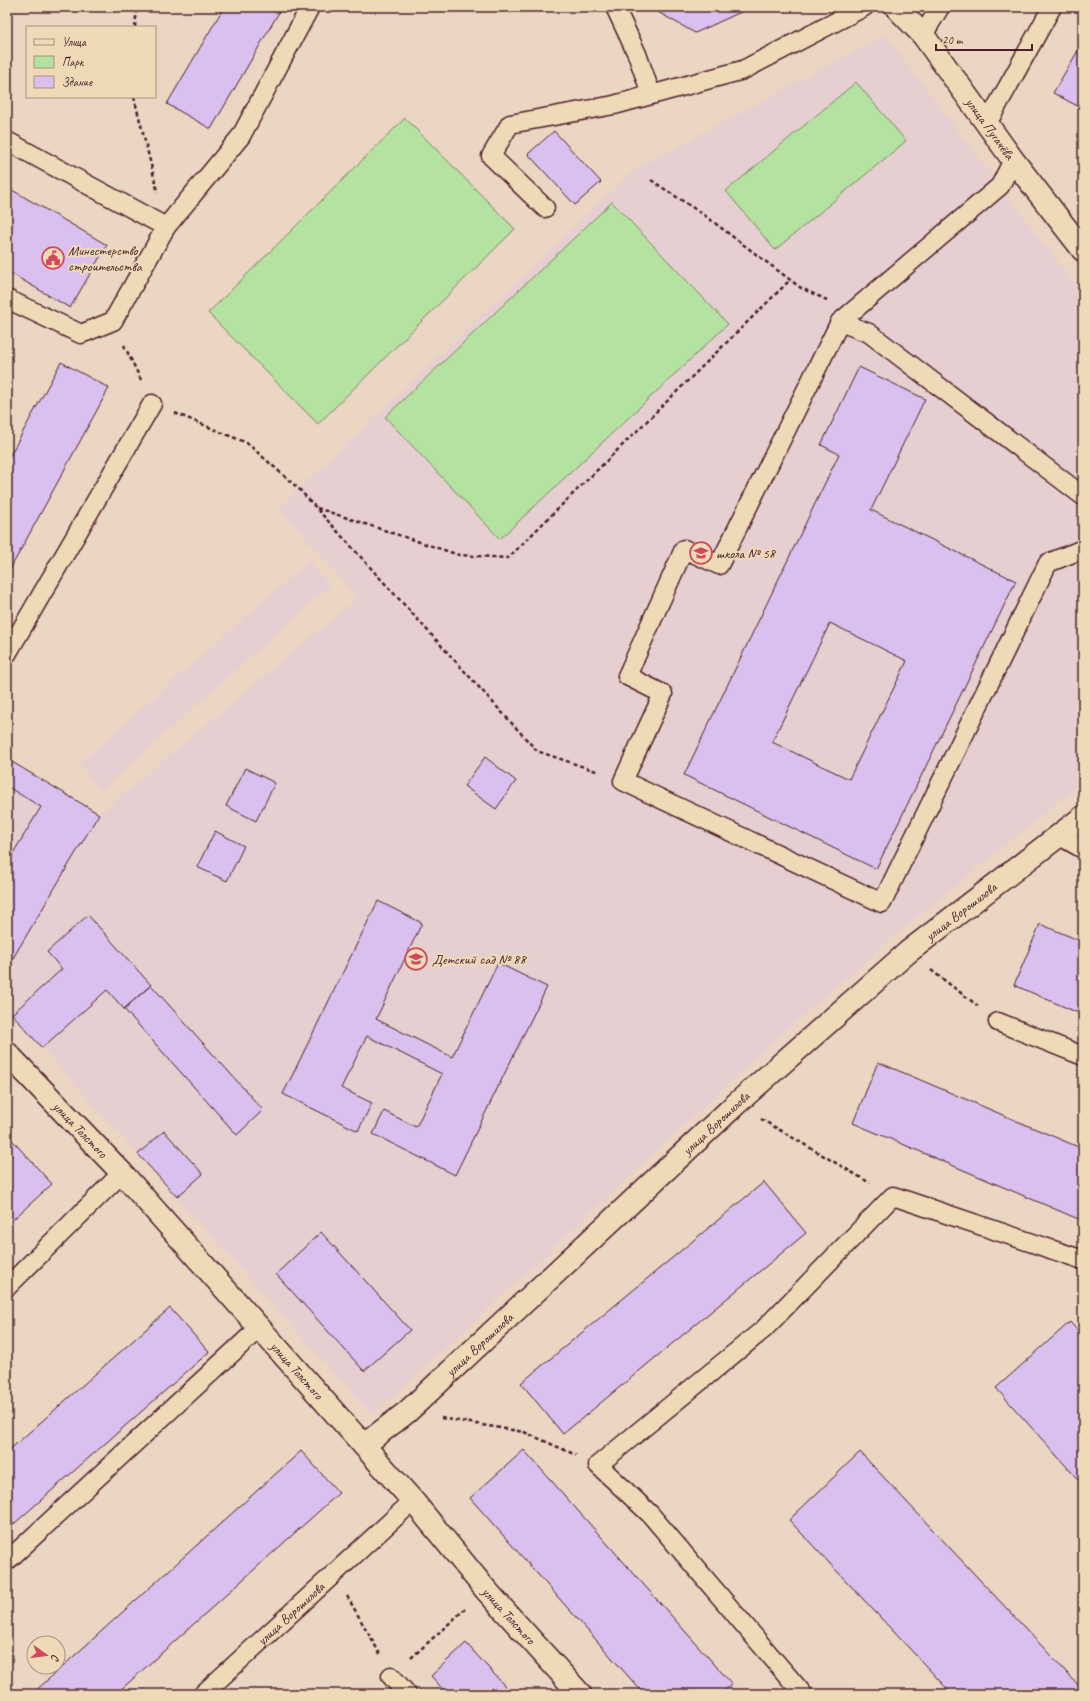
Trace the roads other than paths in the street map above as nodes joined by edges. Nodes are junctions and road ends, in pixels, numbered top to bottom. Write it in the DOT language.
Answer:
graph roads {
  1 [pos="310,7"];
  2 [pos="615,7"];
  3 [pos="864,7"];
  4 [pos="896,7"];
  5 [pos="940,7"];
  6 [pos="1052,7"];
  7 [pos="923,35"];
  8 [pos="651,94"];
  9 [pos="988,124"];
  10 [pos="7,141"];
  11 [pos="1013,160"];
  12 [pos="545,208"];
  13 [pos="166,227"];
  14 [pos="1083,250"];
  15 [pos="7,299"];
  16 [pos="845,317"];
  17 [pos="152,404"];
  18 [pos="1083,496"];
  19 [pos="1083,549"];
  20 [pos="7,654"];
  21 [pos="1083,817"];
  22 [pos="1060,836"];
  23 [pos="1083,849"];
  24 [pos="998,1022"];
  25 [pos="7,1053"];
  26 [pos="1083,1056"];
  27 [pos="122,1174"];
  28 [pos="1083,1260"];
  29 [pos="7,1287"];
  30 [pos="259,1328"];
  31 [pos="364,1445"];
  32 [pos="413,1501"];
  33 [pos="7,1561"];
  34 [pos="391,1676"];
  35 [pos="203,1694"];
  36 [pos="407,1694"];
  37 [pos="580,1694"];
  38 [pos="803,1694"];
  1 -- 13 [label="lane"];
  2 -- 8 [label="lane"];
  3 -- 8 [label="lane"];
  4 -- 7 [label="street, улица Пугачёва"];
  5 -- 7 [label="lane"];
  6 -- 9 [label="lane"];
  7 -- 9 [label="street, улица Пугачёва"];
  8 -- 12 [label="lane"];
  9 -- 11 [label="street, улица Пугачёва"];
  10 -- 13 [label="lane"];
  11 -- 14 [label="street, улица Пугачёва"];
  11 -- 16 [label="lane"];
  13 -- 15 [label="lane"];
  16 -- 18 [label="lane"];
  16 -- 19 [label="lane"];
  17 -- 20 [label="lane"];
  21 -- 22 [label="street, улица Ворошилова"];
  22 -- 23 [label="lane"];
  22 -- 31 [label="street, улица Ворошилова"];
  24 -- 26 [label="lane"];
  25 -- 27 [label="street, улица Толстого"];
  27 -- 29 [label="lane"];
  27 -- 30 [label="street, улица Толстого"];
  28 -- 38 [label="lane"];
  30 -- 31 [label="street, улица Толстого"];
  30 -- 33 [label="lane"];
  31 -- 32 [label="street, улица Толстого"];
  32 -- 35 [label="lane, улица Ворошилова"];
  32 -- 37 [label="street, улица Толстого"];
  34 -- 36 [label="lane"];
}
